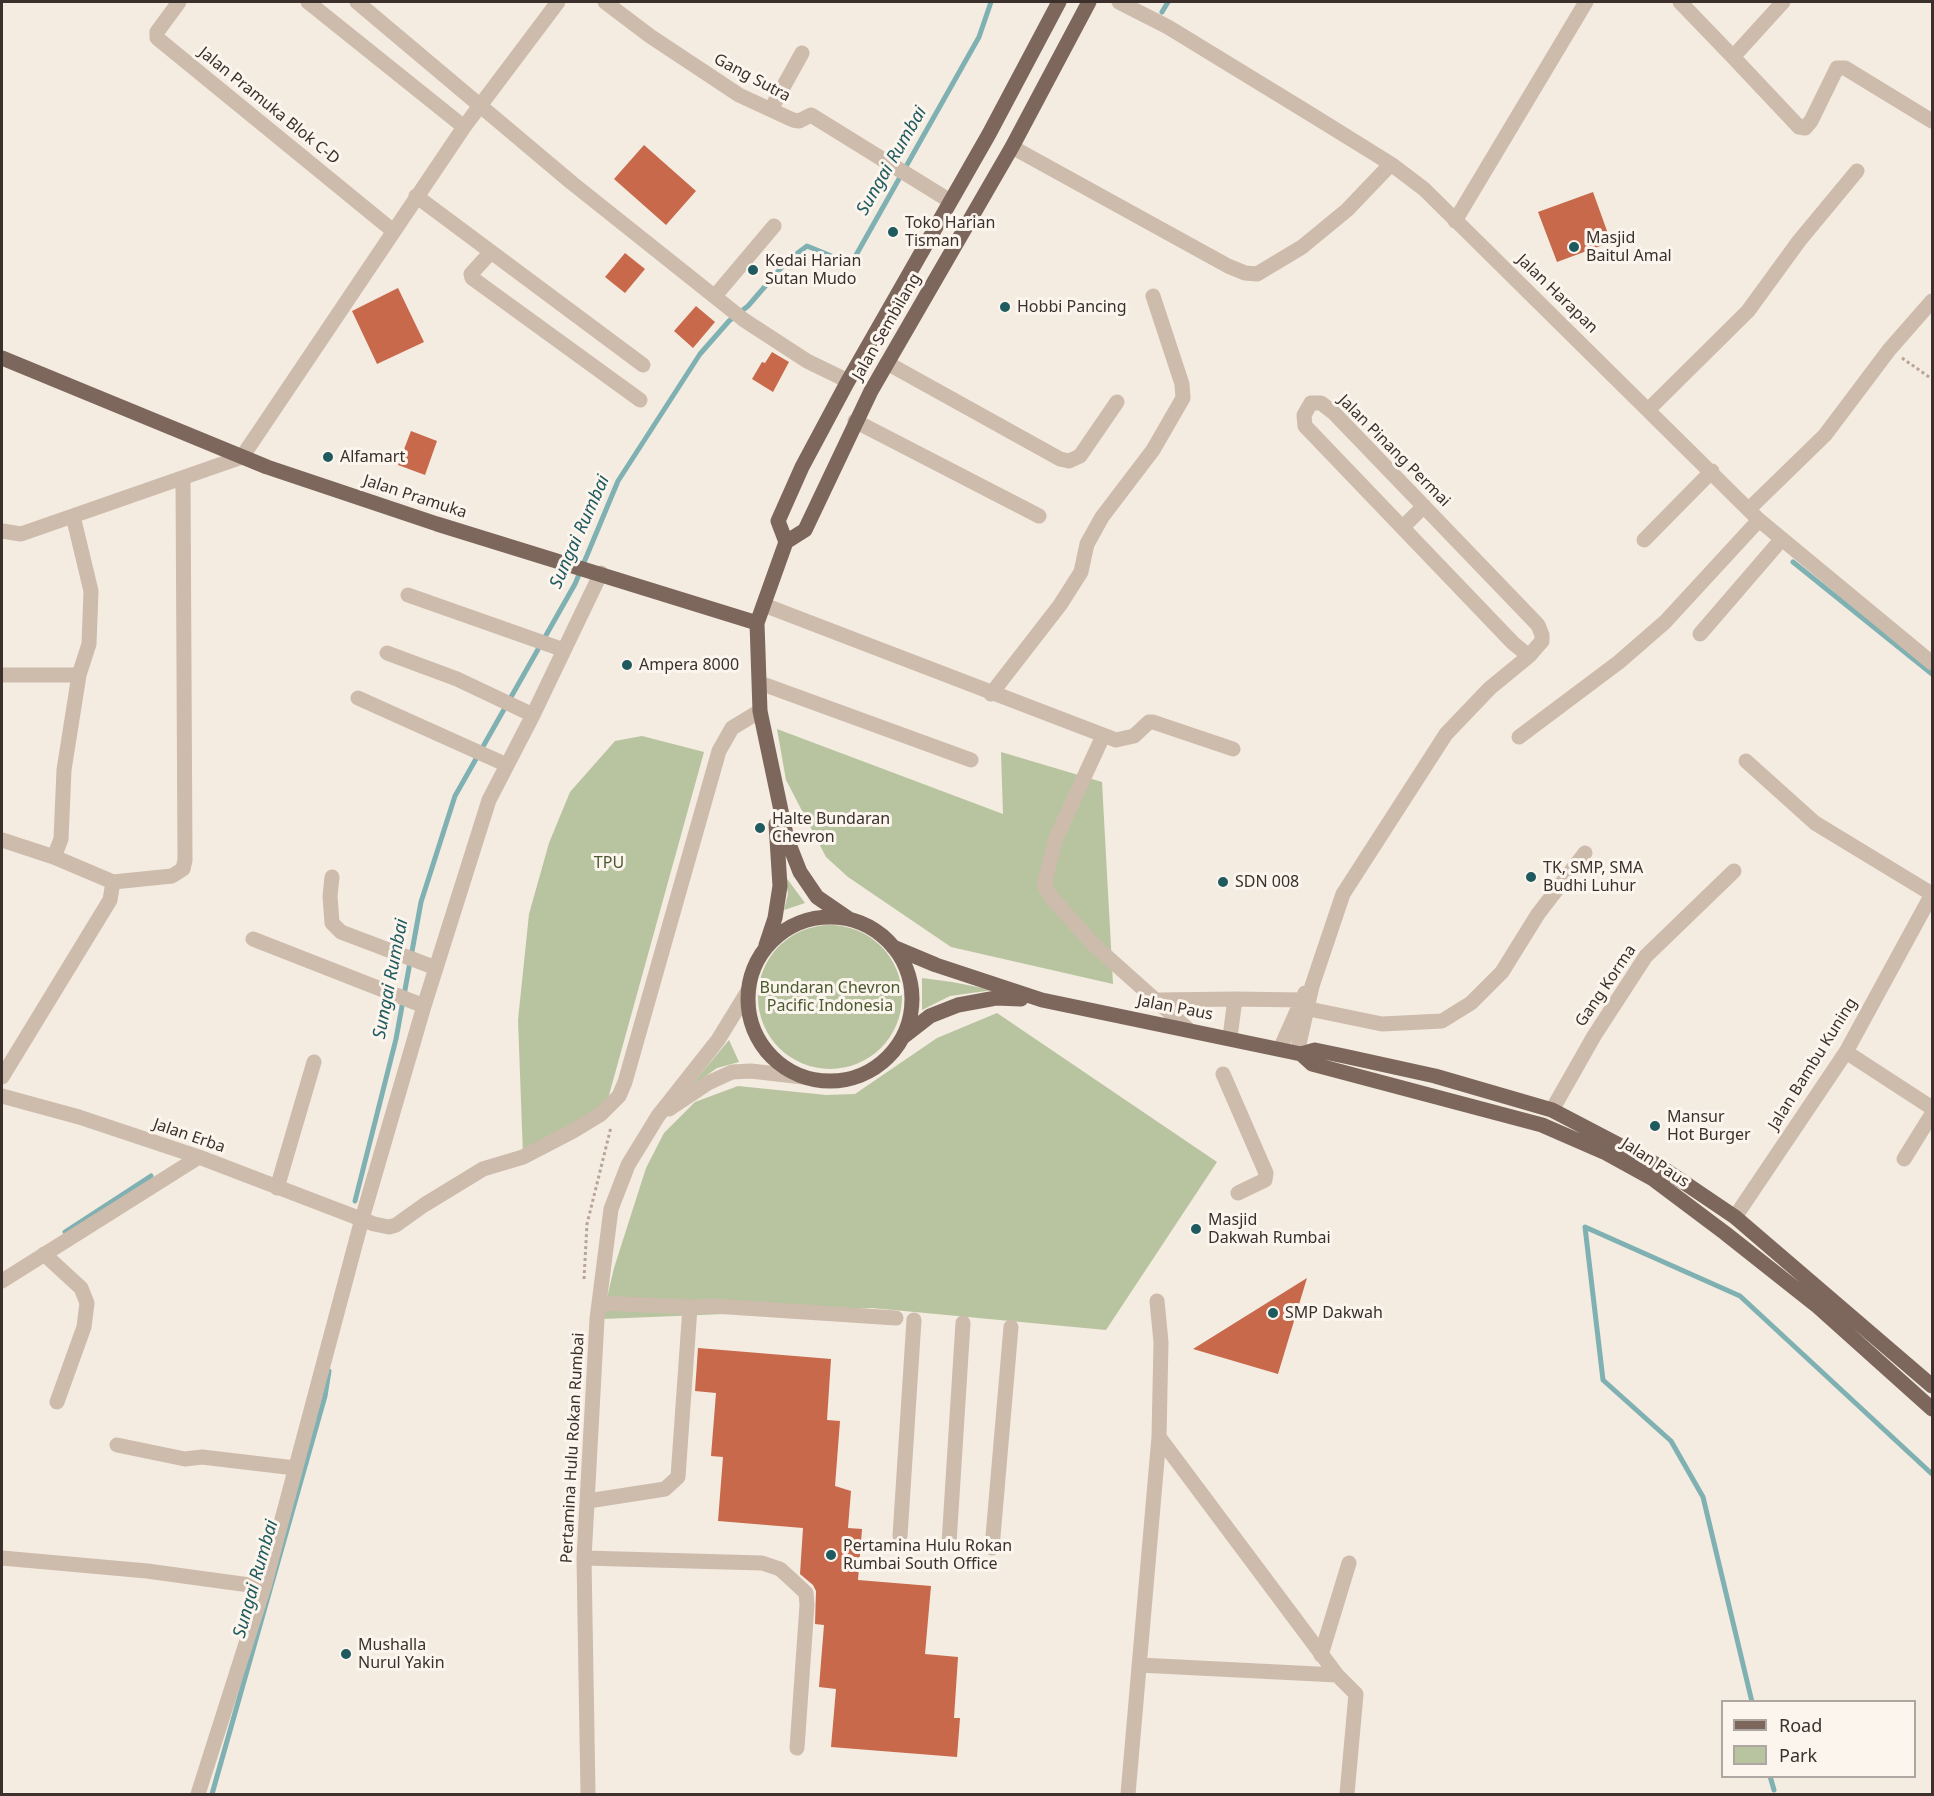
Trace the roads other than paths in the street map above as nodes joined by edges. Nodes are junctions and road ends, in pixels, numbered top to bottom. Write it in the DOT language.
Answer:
graph roads {
  1 [pos="179,2"];
  2 [pos="308,2"];
  3 [pos="357,2"];
  4 [pos="558,2"];
  5 [pos="605,2"];
  6 [pos="1059,2"];
  7 [pos="1089,2"];
  8 [pos="1119,2"];
  9 [pos="1586,2"];
  10 [pos="1680,2"];
  11 [pos="1783,2"];
  12 [pos="802,53"];
  13 [pos="1733,57"];
  14 [pos="479,105"];
  15 [pos="771,109"];
  16 [pos="1931,116"];
  17 [pos="464,127"];
  18 [pos="1012,147"];
  19 [pos="1391,164"];
  20 [pos="1857,171"];
  21 [pos="416,196"];
  22 [pos="950,201"];
  23 [pos="1455,221"];
  24 [pos="774,226"];
  25 [pos="392,231"];
  26 [pos="490,253"];
  27 [pos="715,296"];
  28 [pos="1153,296"];
  29 [pos="1932,301"];
  30 [pos="2,358"];
  31 [pos="887,363"];
  32 [pos="643,365"];
  33 [pos="848,381"];
  34 [pos="640,400"];
  35 [pos="1117,402"];
  36 [pos="1649,409"];
  37 [pos="855,421"];
  38 [pos="242,457"];
  39 [pos="1712,471"];
  40 [pos="183,478"];
  41 [pos="1424,506"];
  42 [pos="1754,514"];
  43 [pos="73,516"];
  44 [pos="1039,516"];
  45 [pos="778,521"];
  46 [pos="1404,527"];
  47 [pos="805,530"];
  48 [pos="2,531"];
  49 [pos="1644,540"];
  50 [pos="1782,540"];
  51 [pos="786,542"];
  52 [pos="601,573"];
  53 [pos="408,595"];
  54 [pos="764,606"];
  55 [pos="757,623"];
  56 [pos="1700,634"];
  57 [pos="557,647"];
  58 [pos="387,653"];
  59 [pos="1529,656"];
  60 [pos="1932,663"];
  61 [pos="2,675"];
  62 [pos="79,675"];
  63 [pos="760,683"];
  64 [pos="991,694"];
  65 [pos="358,698"];
  66 [pos="760,711"];
  67 [pos="533,715"];
  68 [pos="1103,736"];
  69 [pos="1519,737"];
  70 [pos="1233,749"];
  71 [pos="971,760"];
  72 [pos="1746,761"];
  73 [pos="507,765"];
  74 [pos="774,782"];
  75 [pos="2,840"];
  76 [pos="1585,854"];
  77 [pos="54,857"];
  78 [pos="1734,871"];
  79 [pos="332,877"];
  80 [pos="113,882"];
  81 [pos="1932,894"];
  82 [pos="849,919"];
  83 [pos="253,939"];
  84 [pos="893,946"];
  85 [pos="764,949"];
  86 [pos="436,968"];
  87 [pos="748,991"];
  88 [pos="1042,999"];
  89 [pos="1235,999"];
  90 [pos="1158,1000"];
  91 [pos="418,1003"];
  92 [pos="1305,1005"];
  93 [pos="1188,1029"];
  94 [pos="903,1037"];
  95 [pos="1230,1037"];
  96 [pos="1280,1049"];
  97 [pos="1846,1052"];
  98 [pos="1299,1053"];
  99 [pos="314,1062"];
  100 [pos="1223,1074"];
  101 [pos="2,1077"];
  102 [pos="803,1077"];
  103 [pos="2,1096"];
  104 [pos="1932,1108"];
  105 [pos="1552,1110"];
  106 [pos="1932,1114"];
  107 [pos="658,1116"];
  108 [pos="199,1157"];
  109 [pos="1904,1159"];
  110 [pos="277,1188"];
  111 [pos="1238,1193"];
  112 [pos="1735,1217"];
  113 [pos="362,1219"];
  114 [pos="44,1254"];
  115 [pos="2,1281"];
  116 [pos="1157,1301"];
  117 [pos="599,1303"];
  118 [pos="690,1307"];
  119 [pos="896,1318"];
  120 [pos="914,1320"];
  121 [pos="963,1323"];
  122 [pos="1011,1327"];
  123 [pos="1932,1386"];
  124 [pos="57,1402"];
  125 [pos="1932,1410"];
  126 [pos="1159,1437"];
  127 [pos="117,1444"];
  128 [pos="296,1468"];
  129 [pos="588,1501"];
  130 [pos="900,1536"];
  131 [pos="949,1543"];
  132 [pos="992,1548"];
  133 [pos="2,1558"];
  134 [pos="584,1558"];
  135 [pos="1349,1563"];
  136 [pos="264,1587"];
  137 [pos="1321,1655"];
  138 [pos="1139,1665"];
  139 [pos="1336,1675"];
  140 [pos="797,1748"];
  141 [pos="198,1794"];
  142 [pos="588,1794"];
  143 [pos="1128,1794"];
  144 [pos="1347,1794"];
  1 -- 25 [label="street, Jalan Pramuka Blok C-D"];
  2 -- 17 [label="street"];
  3 -- 14 [label="street"];
  4 -- 14 [label="street"];
  5 -- 15 [label="street, Gang Sutra"];
  6 -- 22 [label="main road, Jalan Sembilang"];
  7 -- 18 [label="main road, Jalan Sembilang"];
  8 -- 19 [label="street, Jalan Harapan"];
  9 -- 23 [label="street"];
  10 -- 13 [label="street"];
  11 -- 13 [label="street"];
  12 -- 15 [label="street"];
  13 -- 16 [label="street"];
  14 -- 17 [label="street"];
  14 -- 27 [label="street"];
  15 -- 22 [label="street, Gang Sutra"];
  17 -- 21 [label="street"];
  18 -- 19 [label="street"];
  18 -- 31 [label="main road, Jalan Sembilang"];
  19 -- 23 [label="street, Jalan Harapan"];
  20 -- 36 [label="street"];
  21 -- 25 [label="street"];
  21 -- 26 [label="street"];
  22 -- 33 [label="main road, Jalan Sembilang"];
  23 -- 36 [label="street, Jalan Harapan"];
  24 -- 27 [label="street"];
  25 -- 38 [label="street"];
  26 -- 32 [label="street"];
  26 -- 34 [label="street"];
  27 -- 33 [label="street"];
  28 -- 64 [label="street"];
  29 -- 42 [label="street"];
  30 -- 38 [label="main road, Jalan Pramuka"];
  31 -- 35 [label="street"];
  31 -- 37 [label="main road, Jalan Sembilang"];
  33 -- 45 [label="main road, Jalan Sembilang"];
  36 -- 39 [label="street, Jalan Harapan"];
  37 -- 44 [label="street"];
  37 -- 47 [label="main road, Jalan Sembilang"];
  38 -- 40 [label="street"];
  38 -- 52 [label="main road, Jalan Pramuka"];
  39 -- 42 [label="street, Jalan Harapan"];
  39 -- 49 [label="street"];
  40 -- 43 [label="street"];
  40 -- 80 [label="street"];
  41 -- 46 [label="street"];
  41 -- 46 [label="street, Jalan Pinang Permai"];
  41 -- 59 [label="street, Jalan Pinang Permai"];
  42 -- 50 [label="street, Jalan Harapan"];
  42 -- 69 [label="street"];
  43 -- 48 [label="street"];
  43 -- 62 [label="street"];
  45 -- 47 [label="main road"];
  45 -- 51 [label="main road"];
  46 -- 59 [label="street, Jalan Pinang Permai"];
  47 -- 51 [label="main road"];
  50 -- 56 [label="street"];
  50 -- 60 [label="street, Jalan Harapan"];
  51 -- 54 [label="main road"];
  52 -- 55 [label="main road, Jalan Pramuka"];
  52 -- 57 [label="street"];
  53 -- 57 [label="street"];
  54 -- 55 [label="main road"];
  54 -- 64 [label="street"];
  55 -- 63 [label="main road"];
  57 -- 67 [label="street"];
  58 -- 67 [label="street"];
  59 -- 92 [label="street, Jalan Pinang Permai"];
  61 -- 62 [label="street"];
  62 -- 77 [label="street"];
  63 -- 66 [label="main road"];
  63 -- 71 [label="street"];
  64 -- 68 [label="street"];
  65 -- 73 [label="street"];
  66 -- 74 [label="main road"];
  66 -- 113 [label="street, Jalan Erba"];
  67 -- 73 [label="street"];
  68 -- 70 [label="street"];
  68 -- 90 [label="street"];
  72 -- 81 [label="street"];
  73 -- 86 [label="street"];
  74 -- 82 [label="main road"];
  74 -- 85 [label="main road"];
  75 -- 77 [label="street"];
  76 -- 92 [label="street"];
  77 -- 80 [label="street"];
  78 -- 105 [label="street, Gang Korma"];
  79 -- 86 [label="street"];
  80 -- 101 [label="street"];
  81 -- 97 [label="street, Jalan Bambu Kuning"];
  82 -- 84 [label="main road"];
  82 -- 85 [label="main road"];
  83 -- 91 [label="street"];
  84 -- 88 [label="main road, Jalan Paus"];
  84 -- 94 [label="main road"];
  85 -- 87 [label="main road"];
  86 -- 91 [label="street"];
  87 -- 102 [label="main road"];
  87 -- 107 [label="street, Pertamina Hulu Rokan Rumbai"];
  88 -- 93 [label="main road, Jalan Paus"];
  88 -- 94 [label="main road, Jalan Paus"];
  89 -- 90 [label="street"];
  89 -- 92 [label="street"];
  89 -- 95 [label="street"];
  90 -- 93 [label="street"];
  91 -- 113 [label="street"];
  92 -- 96 [label="street, Jalan Pinang Permai"];
  92 -- 98 [label="street, Jalan Pinang Permai"];
  93 -- 95 [label="main road, Jalan Paus"];
  94 -- 102 [label="main road"];
  95 -- 96 [label="main road, Jalan Paus"];
  96 -- 98 [label="main road, Jalan Paus"];
  97 -- 104 [label="street"];
  97 -- 112 [label="street, Jalan Bambu Kuning"];
  98 -- 105 [label="main road, Jalan Paus"];
  98 -- 125 [label="main road, Jalan Paus"];
  99 -- 110 [label="street"];
  100 -- 111 [label="street"];
  102 -- 107 [label="street, Pertamina Hulu Rokan Rumbai"];
  103 -- 108 [label="street, Jalan Erba"];
  105 -- 112 [label="main road, Jalan Paus"];
  106 -- 109 [label="street"];
  107 -- 117 [label="street, Pertamina Hulu Rokan Rumbai"];
  108 -- 110 [label="street, Jalan Erba"];
  108 -- 114 [label="street"];
  110 -- 113 [label="street, Jalan Erba"];
  112 -- 123 [label="main road, Jalan Paus"];
  113 -- 128 [label="street"];
  114 -- 115 [label="street"];
  114 -- 124 [label="street"];
  116 -- 126 [label="street"];
  117 -- 118 [label="street"];
  117 -- 129 [label="street, Pertamina Hulu Rokan Rumbai"];
  118 -- 119 [label="street"];
  118 -- 129 [label="street"];
  120 -- 130 [label="street"];
  121 -- 131 [label="street"];
  122 -- 132 [label="street"];
  126 -- 137 [label="street"];
  126 -- 138 [label="street"];
  127 -- 128 [label="street"];
  128 -- 136 [label="street"];
  129 -- 134 [label="street, Pertamina Hulu Rokan Rumbai"];
  133 -- 136 [label="street"];
  134 -- 140 [label="street"];
  134 -- 142 [label="street, Pertamina Hulu Rokan Rumbai"];
  135 -- 137 [label="street"];
  136 -- 141 [label="street"];
  137 -- 139 [label="street"];
  138 -- 139 [label="street"];
  138 -- 143 [label="street"];
  139 -- 144 [label="street"];
}
